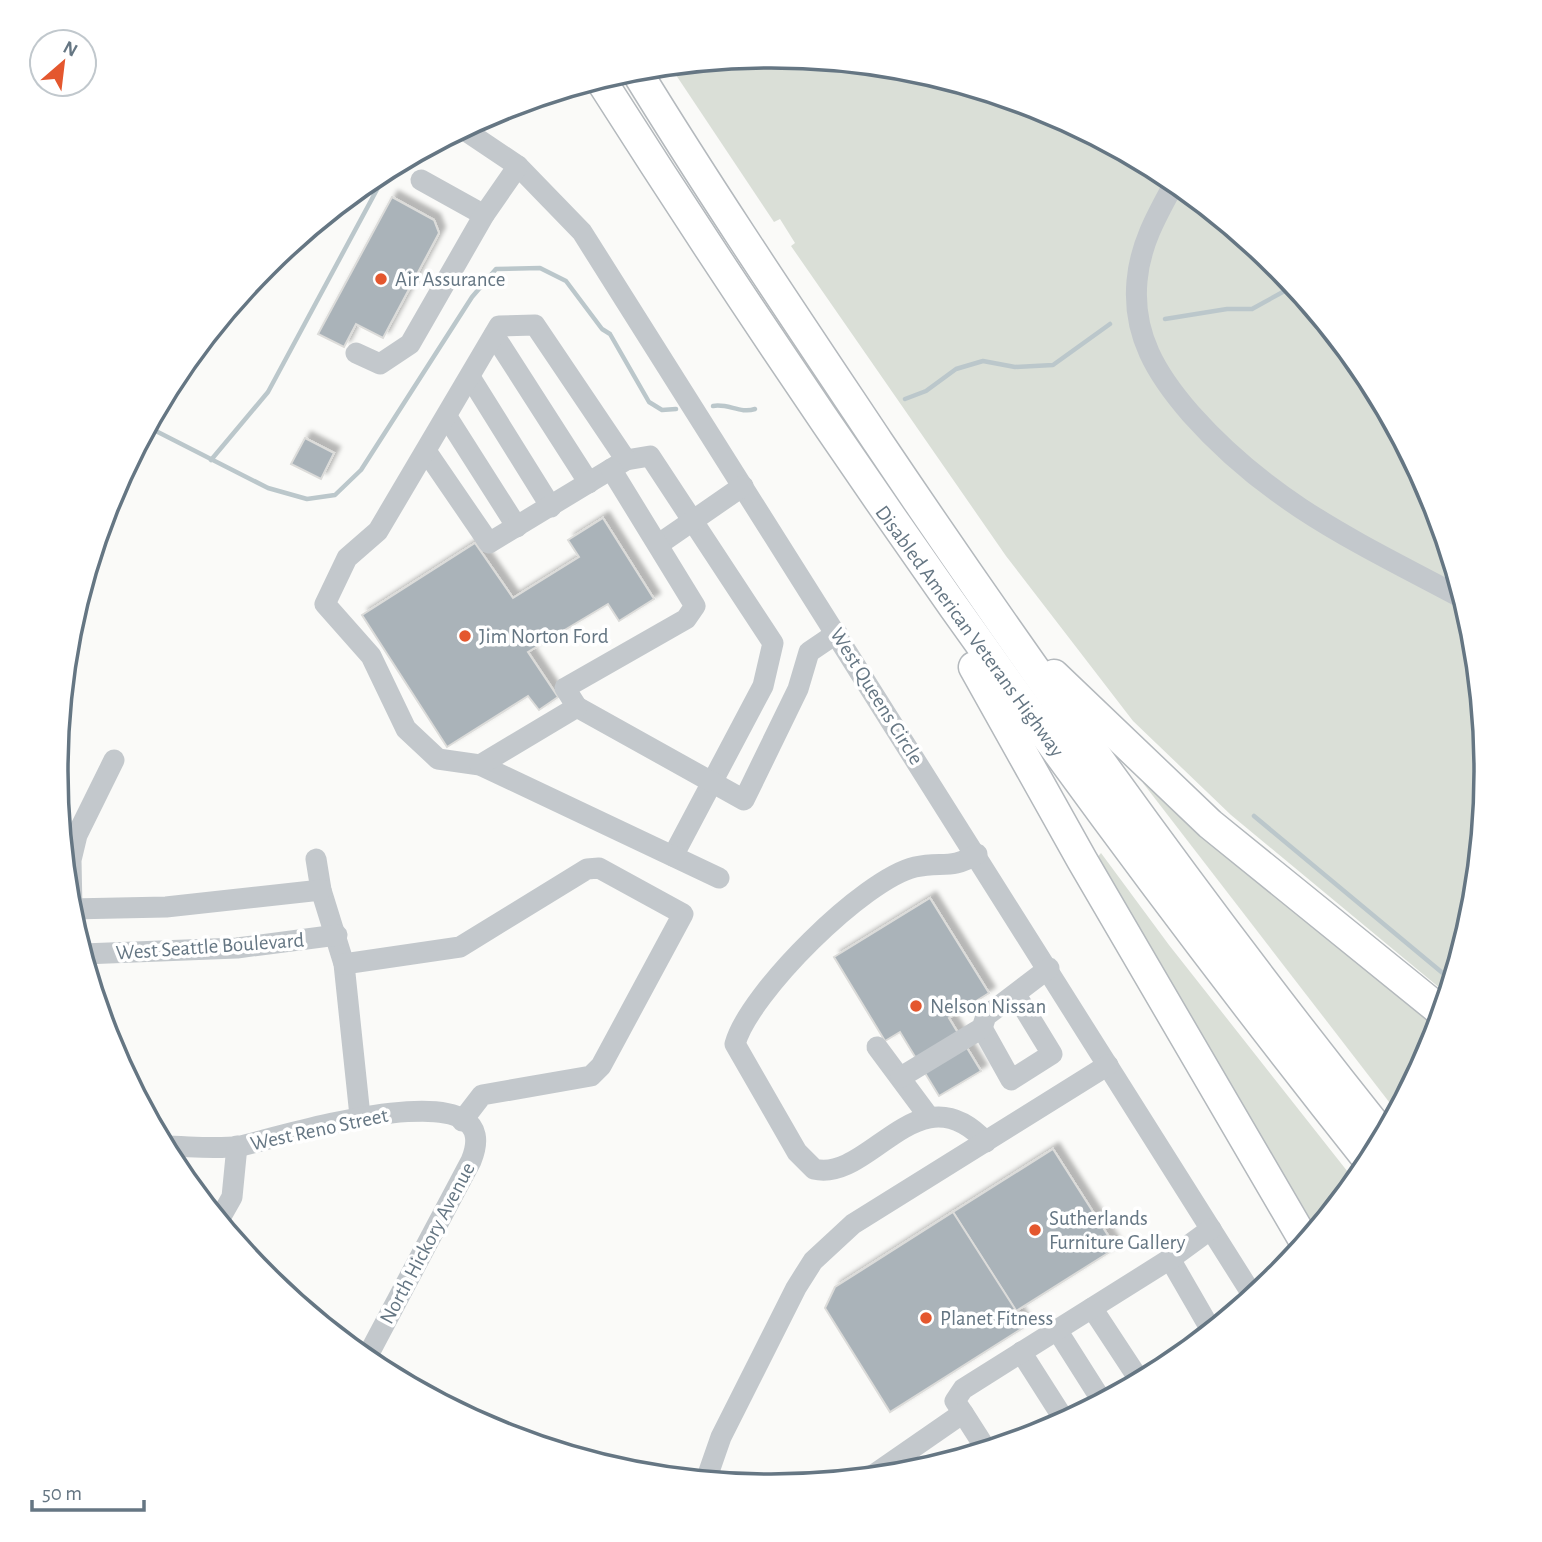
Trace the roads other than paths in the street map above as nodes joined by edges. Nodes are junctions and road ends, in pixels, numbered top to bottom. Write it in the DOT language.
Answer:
graph roads {
  1 [pos="642,81"];
  2 [pos="606,88"];
  3 [pos="472,135"];
  4 [pos="518,166"];
  5 [pos="421,180"];
  6 [pos="1169,193"];
  7 [pos="484,215"];
  8 [pos="494,335"];
  9 [pos="356,353"];
  10 [pos="470,377"];
  11 [pos="447,416"];
  12 [pos="426,450"];
  13 [pos="618,465"];
  14 [pos="589,483"];
  15 [pos="743,486"];
  16 [pos="551,507"];
  17 [pos="691,522"];
  18 [pos="517,527"];
  19 [pos="897,529"];
  20 [pos="659,544"];
  21 [pos="1451,592"];
  22 [pos="999,621"];
  23 [pos="837,634"];
  24 [pos="577,706"];
  25 [pos="114,760"];
  26 [pos="480,765"];
  27 [pos="711,785"];
  28 [pos="73,852"];
  29 [pos="977,855"];
  30 [pos="673,856"];
  31 [pos="316,859"];
  32 [pos="719,878"];
  33 [pos="321,890"];
  34 [pos="82,909"];
  35 [pos="337,935"];
  36 [pos="92,954"];
  37 [pos="344,964"];
  38 [pos="1049,968"];
  39 [pos="1016,995"];
  40 [pos="1433,1005"];
  41 [pos="984,1022"];
  42 [pos="877,1047"];
  43 [pos="1108,1065"];
  44 [pos="897,1072"];
  45 [pos="360,1116"];
  46 [pos="929,1117"];
  47 [pos="466,1123"];
  48 [pos="1377,1127"];
  49 [pos="986,1142"];
  50 [pos="177,1146"];
  51 [pos="237,1146"];
  52 [pos="1361,1151"];
  53 [pos="224,1212"];
  54 [pos="1211,1229"];
  55 [pos="1300,1233"];
  56 [pos="1170,1259"];
  57 [pos="1248,1286"];
  58 [pos="1092,1308"];
  59 [pos="1207,1322"];
  60 [pos="1057,1330"];
  61 [pos="372,1349"];
  62 [pos="1021,1352"];
  63 [pos="1134,1372"];
  64 [pos="1097,1393"];
  65 [pos="1059,1411"];
  66 [pos="963,1413"];
  67 [pos="981,1441"];
  68 [pos="891,1463"];
  69 [pos="709,1471"];
  1 -- 22 [label="highway, Disabled American Veterans Highway"];
  2 -- 19 [label="highway, Disabled American Veterans Highway"];
  3 -- 4 [label="street, West Queens Circle"];
  4 -- 7 [label="street"];
  4 -- 15 [label="street, West Queens Circle"];
  5 -- 7 [label="street"];
  6 -- 21 [label="street"];
  7 -- 9 [label="street"];
  8 -- 10 [label="street"];
  8 -- 13 [label="street"];
  8 -- 14 [label="street"];
  10 -- 11 [label="street"];
  10 -- 16 [label="street"];
  11 -- 12 [label="street"];
  11 -- 18 [label="street"];
  12 -- 18 [label="street"];
  12 -- 26 [label="street"];
  13 -- 14 [label="street"];
  13 -- 17 [label="street"];
  13 -- 20 [label="street"];
  14 -- 16 [label="street"];
  15 -- 17 [label="street"];
  15 -- 23 [label="street, West Queens Circle"];
  16 -- 18 [label="street"];
  17 -- 20 [label="street"];
  17 -- 27 [label="street"];
  19 -- 52 [label="highway, Disabled American Veterans Highway"];
  19 -- 55 [label="highway"];
  20 -- 24 [label="street"];
  22 -- 40 [label="highway"];
  22 -- 48 [label="highway, Disabled American Veterans Highway"];
  23 -- 27 [label="street"];
  23 -- 29 [label="street, West Queens Circle"];
  24 -- 26 [label="street"];
  24 -- 27 [label="street"];
  25 -- 28 [label="street"];
  26 -- 30 [label="street"];
  27 -- 30 [label="street"];
  29 -- 38 [label="street, West Queens Circle"];
  29 -- 46 [label="street"];
  30 -- 32 [label="street"];
  31 -- 33 [label="street"];
  33 -- 34 [label="street, West Seattle Boulevard"];
  33 -- 35 [label="street"];
  35 -- 36 [label="street, West Seattle Boulevard"];
  35 -- 37 [label="street"];
  37 -- 45 [label="street"];
  37 -- 47 [label="street"];
  38 -- 39 [label="street"];
  38 -- 43 [label="street, West Queens Circle"];
  39 -- 41 [label="street"];
  39 -- 41 [label="street"];
  41 -- 44 [label="street"];
  42 -- 44 [label="street"];
  43 -- 49 [label="street"];
  43 -- 54 [label="street, West Queens Circle"];
  44 -- 46 [label="street"];
  45 -- 47 [label="street, West Reno Street"];
  45 -- 51 [label="street, West Reno Street"];
  46 -- 49 [label="street"];
  47 -- 61 [label="street, North Hickory Avenue"];
  49 -- 69 [label="street"];
  50 -- 51 [label="street, West Reno Street"];
  51 -- 53 [label="street"];
  54 -- 56 [label="street"];
  54 -- 57 [label="street, West Queens Circle"];
  56 -- 58 [label="street"];
  56 -- 59 [label="street"];
  58 -- 60 [label="street"];
  58 -- 63 [label="street"];
  60 -- 62 [label="street"];
  60 -- 64 [label="street"];
  62 -- 65 [label="street"];
  62 -- 66 [label="street"];
  66 -- 67 [label="street"];
  66 -- 68 [label="street"];
}
